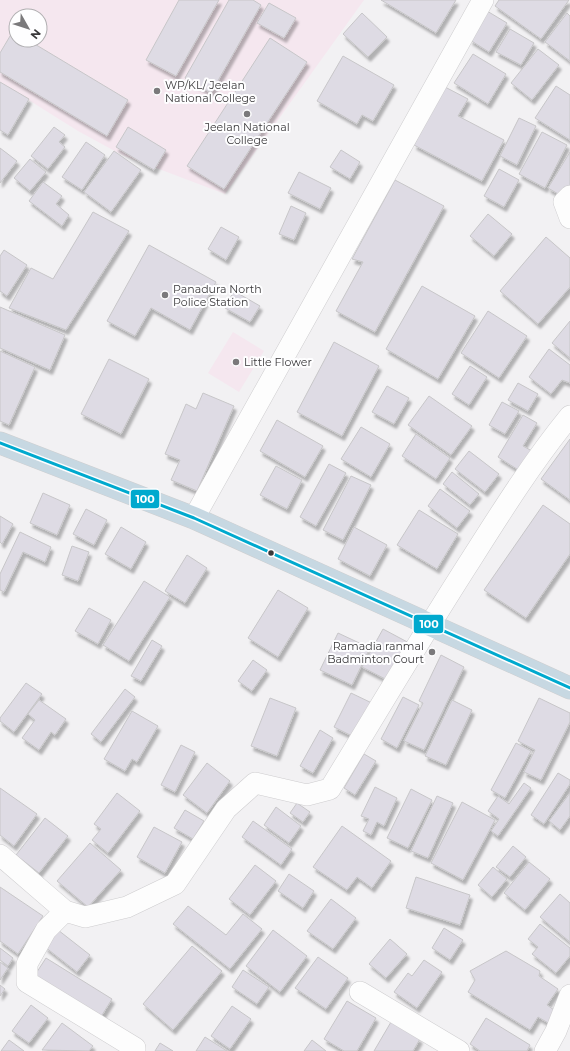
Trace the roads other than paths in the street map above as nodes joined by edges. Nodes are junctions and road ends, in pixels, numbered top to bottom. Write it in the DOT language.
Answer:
graph roads {
  1 [pos="483,0"];
  2 [pos="570,196"];
  3 [pos="570,218"];
  4 [pos="570,416"];
  5 [pos="0,443"];
  6 [pos="194,518"];
  7 [pos="430,625"];
  8 [pos="570,688"];
  9 [pos="0,854"];
  10 [pos="65,911"];
  11 [pos="360,992"];
  12 [pos="570,995"];
  13 [pos="135,1051"];
  14 [pos="459,1051"];
  15 [pos="545,1051"];
  1 -- 6 [label="street"];
  2 -- 3 [label="street"];
  4 -- 7 [label="street"];
  5 -- 6 [label="highway"];
  6 -- 7 [label="highway"];
  7 -- 8 [label="highway"];
  7 -- 10 [label="street"];
  9 -- 10 [label="street"];
  10 -- 13 [label="street"];
  11 -- 14 [label="street"];
  12 -- 15 [label="street"];
}
